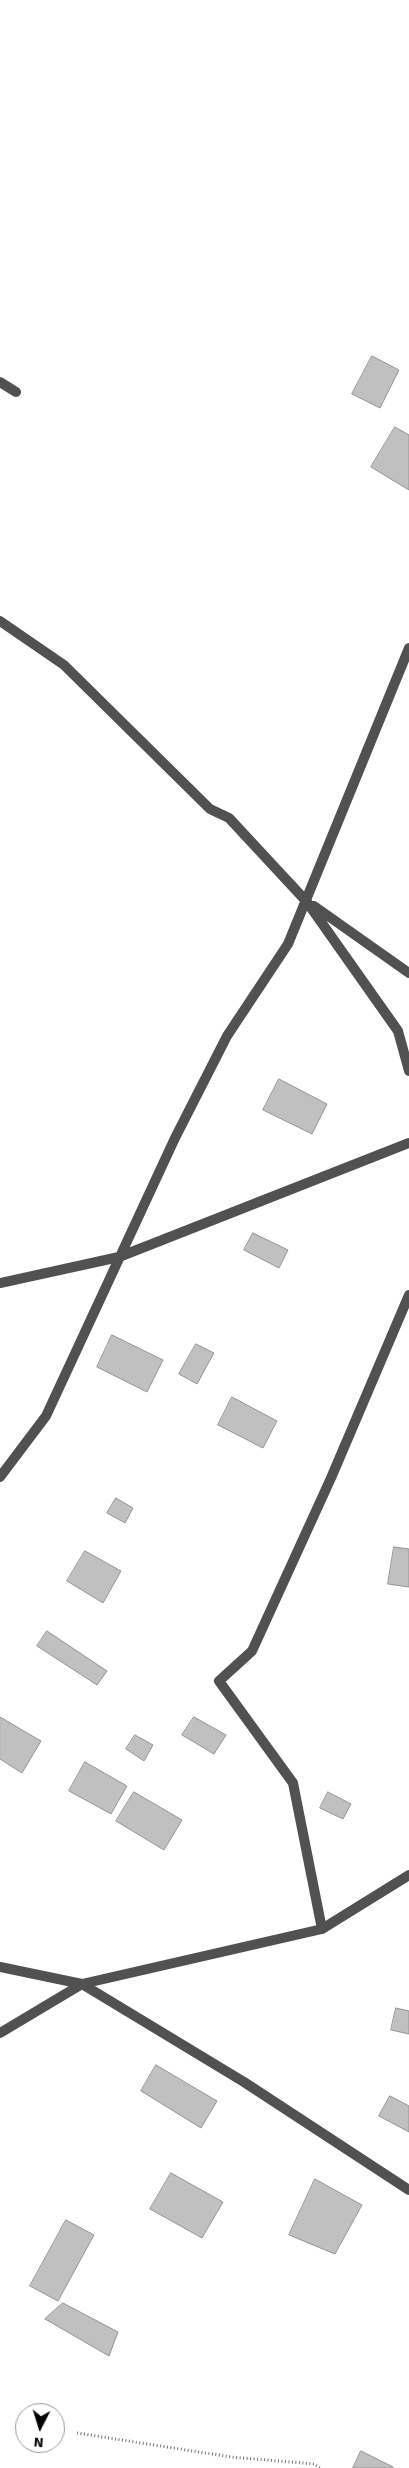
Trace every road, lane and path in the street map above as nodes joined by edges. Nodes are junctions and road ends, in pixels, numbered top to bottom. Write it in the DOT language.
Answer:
graph roads {
  1 [pos="0,382"];
  2 [pos="16,392"];
  3 [pos="0,621"];
  4 [pos="409,648"];
  5 [pos="307,902"];
  6 [pos="409,972"];
  7 [pos="409,1071"];
  8 [pos="409,1142"];
  9 [pos="119,1256"];
  10 [pos="0,1283"];
  11 [pos="409,1295"];
  12 [pos="0,1477"];
  13 [pos="409,1875"];
  14 [pos="322,1929"];
  15 [pos="0,1967"];
  16 [pos="82,1984"];
  17 [pos="0,2033"];
  18 [pos="409,2190"];
  19 [pos="77,2433"];
  20 [pos="320,2468"];
  1 -- 2 [label="street"];
  3 -- 5 [label="street"];
  4 -- 5 [label="street"];
  5 -- 6 [label="street"];
  5 -- 7 [label="street"];
  5 -- 9 [label="street"];
  8 -- 9 [label="street"];
  9 -- 10 [label="street"];
  9 -- 12 [label="street"];
  11 -- 14 [label="street"];
  13 -- 14 [label="street"];
  14 -- 16 [label="street"];
  15 -- 16 [label="street"];
  16 -- 17 [label="street"];
  16 -- 18 [label="street"];
  19 -- 20 [label="path"];
}
